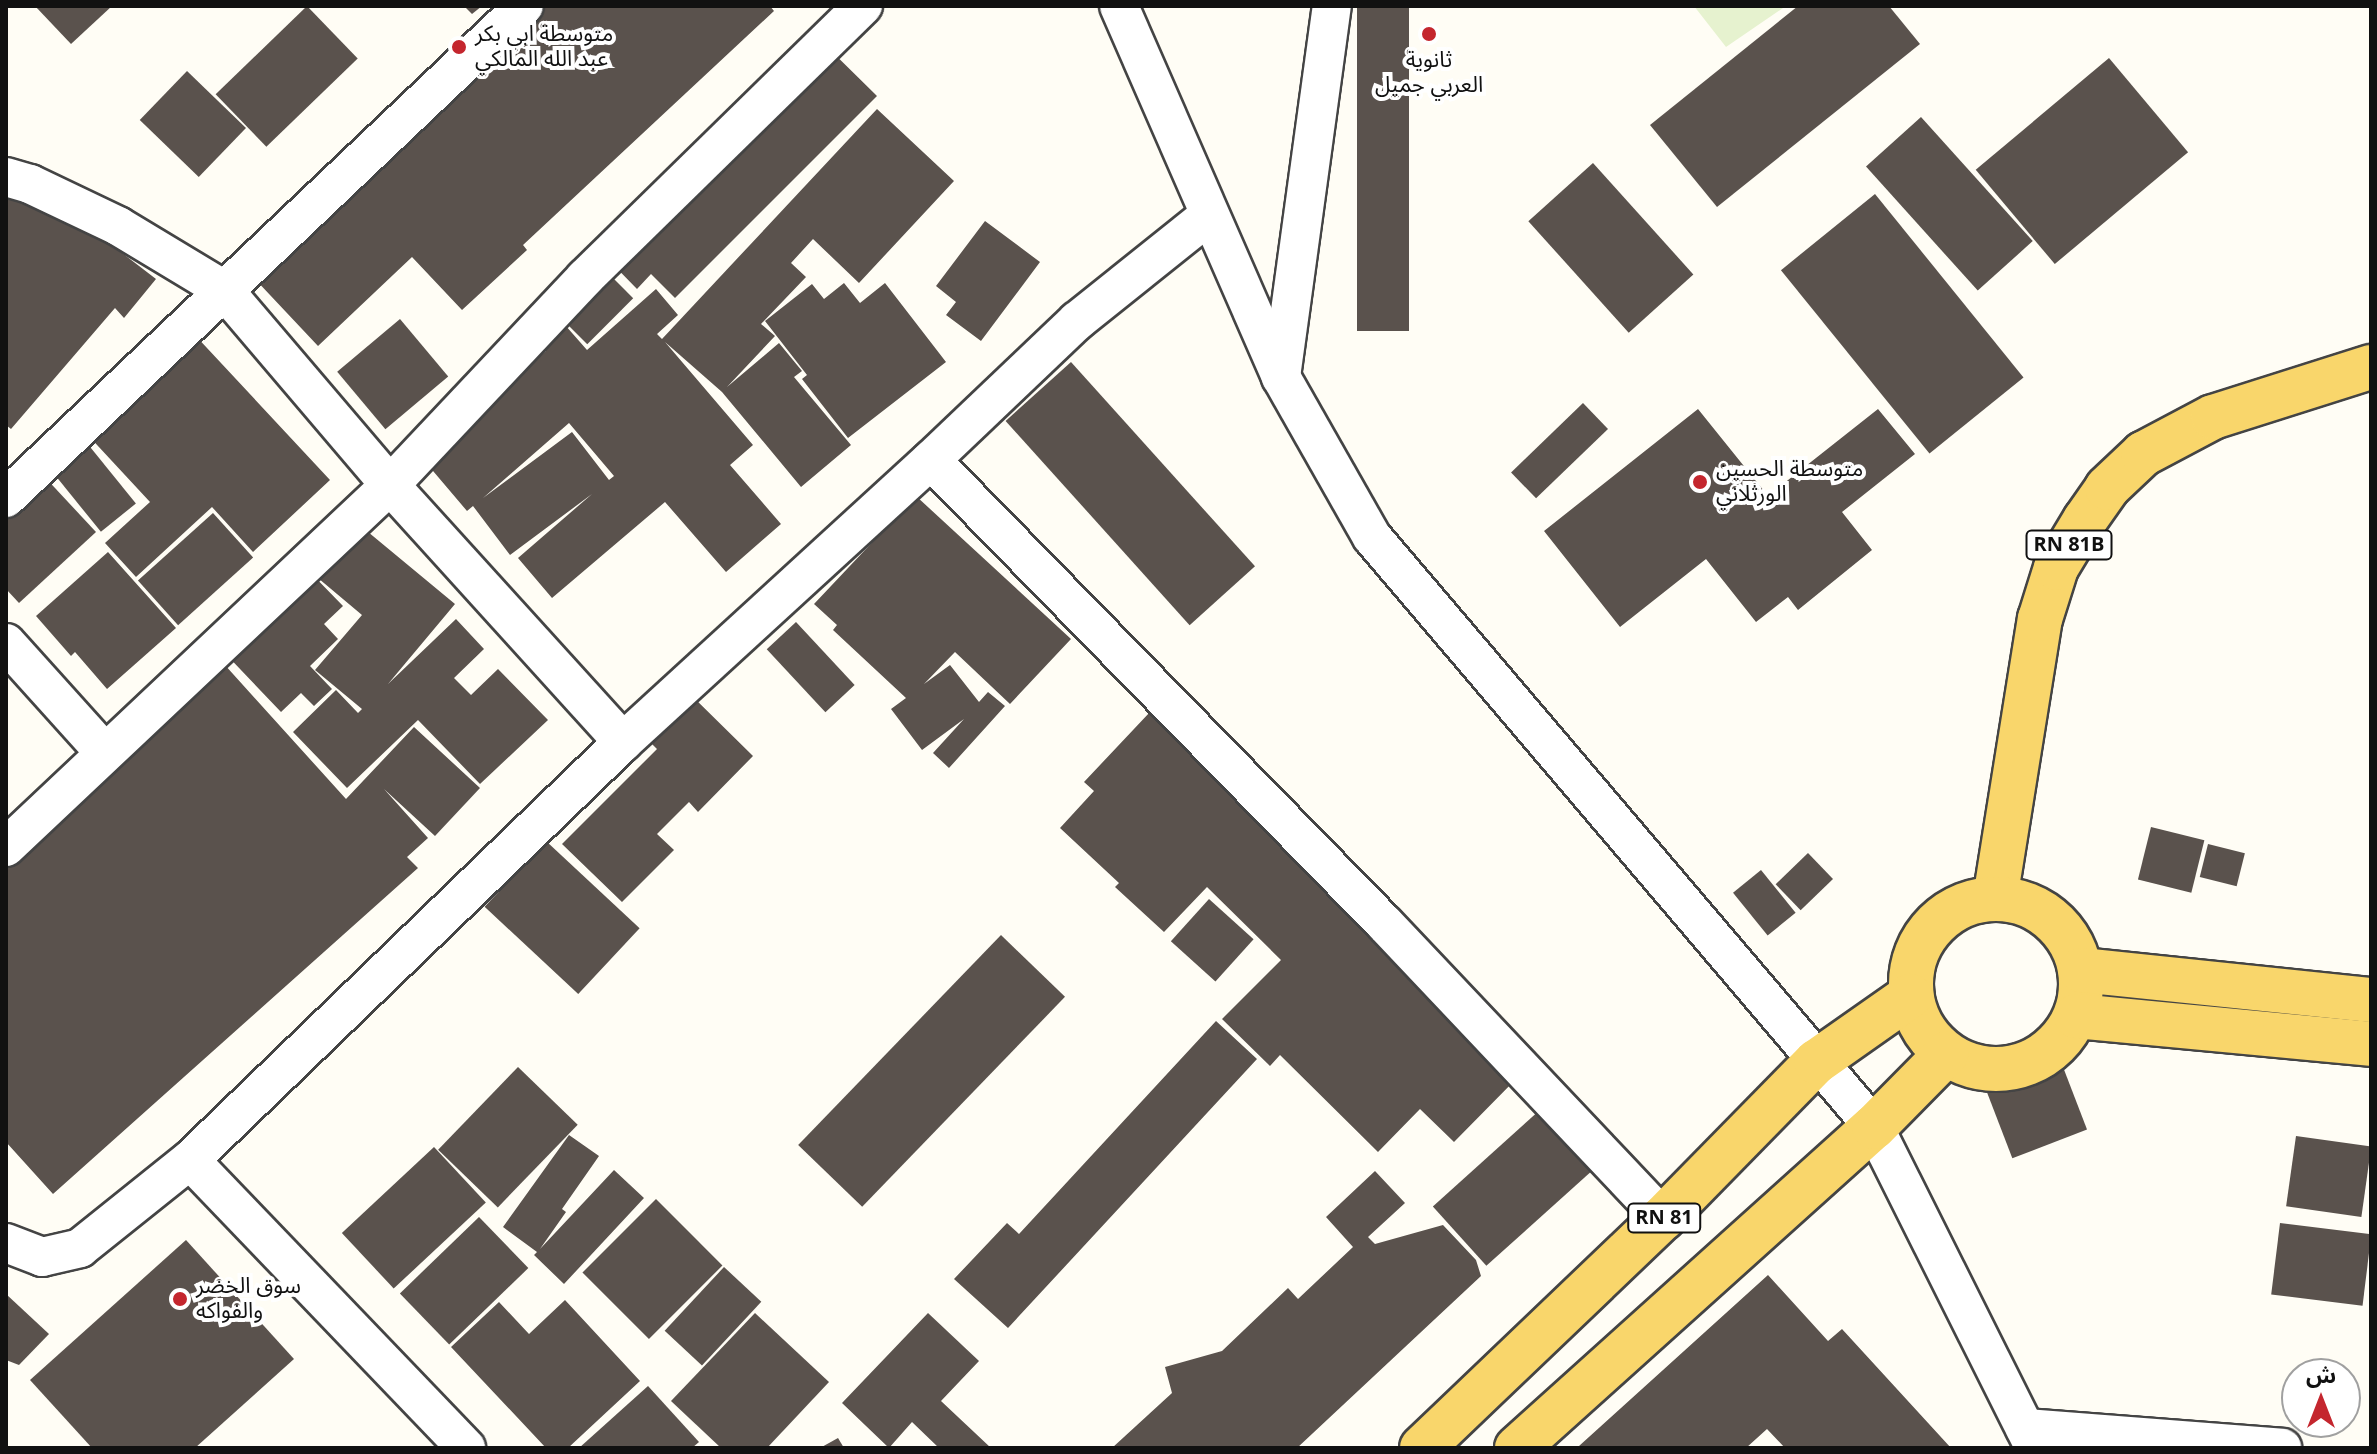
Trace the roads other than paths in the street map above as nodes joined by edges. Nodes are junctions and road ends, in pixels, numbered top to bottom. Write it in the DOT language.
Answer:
graph roads {
  1 [pos="524,6"];
  2 [pos="863,6"];
  3 [pos="1119,6"];
  4 [pos="1332,6"];
  5 [pos="6,177"];
  6 [pos="1208,216"];
  7 [pos="224,290"];
  8 [pos="2371,367"];
  9 [pos="1281,377"];
  10 [pos="931,460"];
  11 [pos="390,485"];
  12 [pos="6,498"];
  13 [pos="6,643"];
  14 [pos="623,742"];
  15 [pos="104,752"];
  16 [pos="6,847"];
  17 [pos="1995,899"];
  18 [pos="2081,970"];
  19 [pos="1910,996"];
  20 [pos="2371,1000"];
  21 [pos="2076,1016"];
  22 [pos="2371,1044"];
  23 [pos="1946,1054"];
  24 [pos="1816,1062"];
  25 [pos="1874,1127"];
  26 [pos="190,1160"];
  27 [pos="1663,1218"];
  28 [pos="6,1243"];
  29 [pos="2030,1438"];
  30 [pos="1527,1445"];
  31 [pos="466,1448"];
  32 [pos="1422,1448"];
  33 [pos="2282,1448"];
  1 -- 7 [label="street"];
  2 -- 11 [label="street"];
  3 -- 6 [label="street"];
  4 -- 9 [label="street"];
  5 -- 7 [label="street"];
  6 -- 9 [label="street"];
  6 -- 10 [label="street"];
  7 -- 11 [label="street"];
  7 -- 12 [label="street"];
  8 -- 17 [label="main road, RN 81B"];
  9 -- 24 [label="street"];
  10 -- 14 [label="street"];
  10 -- 27 [label="street"];
  11 -- 14 [label="street"];
  11 -- 15 [label="street"];
  13 -- 15 [label="street"];
  14 -- 26 [label="street"];
  15 -- 16 [label="street"];
  17 -- 18 [label="main road"];
  17 -- 19 [label="main road"];
  18 -- 20 [label="main road"];
  18 -- 21 [label="main road"];
  19 -- 23 [label="main road"];
  19 -- 24 [label="main road, RN 81"];
  21 -- 22 [label="main road"];
  21 -- 23 [label="main road"];
  23 -- 25 [label="main road"];
  24 -- 25 [label="street"];
  24 -- 27 [label="main road, RN 81"];
  25 -- 29 [label="street"];
  25 -- 30 [label="main road"];
  26 -- 28 [label="street"];
  26 -- 31 [label="street"];
  27 -- 32 [label="main road, RN 81"];
  29 -- 33 [label="street"];
}
